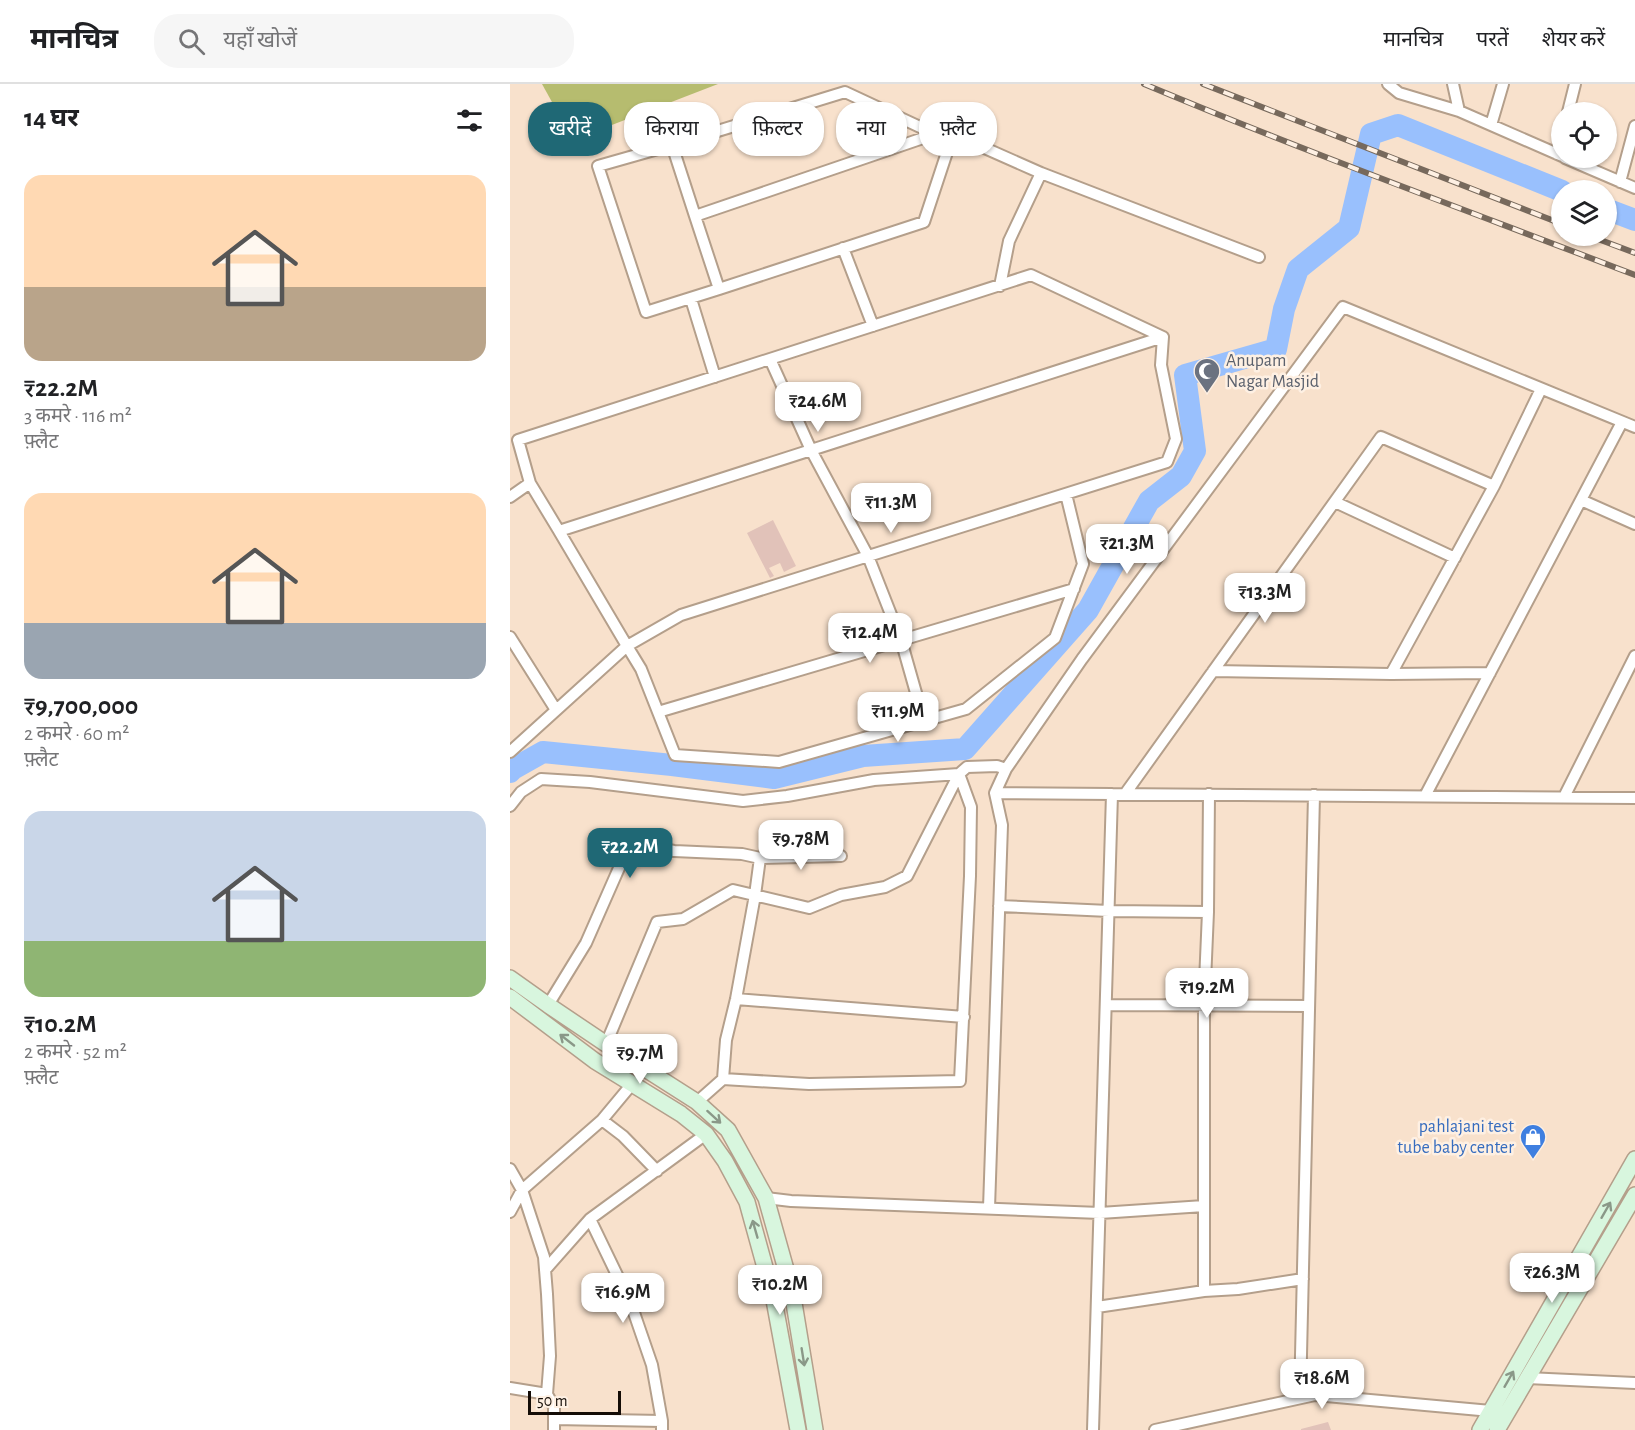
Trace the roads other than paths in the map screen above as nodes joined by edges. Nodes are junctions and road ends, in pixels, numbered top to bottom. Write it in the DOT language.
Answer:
graph roads {
  1 [pos="1388,84"];
  2 [pos="1453,84"];
  3 [pos="1503,84"];
  4 [pos="1575,84"];
  5 [pos="1570,102"];
  6 [pos="1459,111"];
  7 [pos="1491,125"];
  8 [pos="919,126"];
  9 [pos="1635,126"];
  10 [pos="720,130"];
  11 [pos="919,140"];
  12 [pos="1551,152"];
  13 [pos="997,154"];
  14 [pos="633,156"];
  15 [pos="676,156"];
  16 [pos="946,156"];
  17 [pos="1588,168"];
  18 [pos="1041,173"];
  19 [pos="1620,182"];
  20 [pos="1635,188"];
  21 [pos="695,216"];
  22 [pos="843,248"];
  23 [pos="1259,257"];
  24 [pos="1000,286"];
  25 [pos="719,289"];
  26 [pos="691,298"];
  27 [pos="873,326"];
  28 [pos="1163,337"];
  29 [pos="770,359"];
  30 [pos="715,377"];
  31 [pos="1541,388"];
  32 [pos="1622,422"];
  33 [pos="1635,427"];
  34 [pos="810,450"];
  35 [pos="530,483"];
  36 [pos="1494,486"];
  37 [pos="1066,494"];
  38 [pos="510,497"];
  39 [pos="1581,500"];
  40 [pos="1335,502"];
  41 [pos="1635,524"];
  42 [pos="559,531"];
  43 [pos="868,556"];
  44 [pos="1455,558"];
  45 [pos="1074,588"];
  46 [pos="510,637"];
  47 [pos="901,640"];
  48 [pos="627,646"];
  49 [pos="1635,656"];
  50 [pos="1213,671"];
  51 [pos="1490,673"];
  52 [pos="1391,674"];
  53 [pos="556,710"];
  54 [pos="658,711"];
  55 [pos="924,721"];
  56 [pos="510,752"];
  57 [pos="1006,769"];
  58 [pos="959,774"];
  59 [pos="995,793"];
  60 [pos="1112,794"];
  61 [pos="1125,794"];
  62 [pos="1209,795"];
  63 [pos="1314,795"];
  64 [pos="1425,796"];
  65 [pos="1564,797"];
  66 [pos="1635,798"];
  67 [pos="510,807"];
  68 [pos="841,856"];
  69 [pos="760,858"];
  70 [pos="755,895"];
  71 [pos="999,906"];
  72 [pos="1109,912"];
  73 [pos="1208,912"];
  74 [pos="510,978"];
  75 [pos="510,997"];
  76 [pos="736,999"];
  77 [pos="548,1005"];
  78 [pos="1106,1005"];
  79 [pos="1204,1005"];
  80 [pos="1309,1006"];
  81 [pos="964,1017"];
  82 [pos="606,1044"];
  83 [pos="723,1079"];
  84 [pos="632,1084"];
  85 [pos="697,1102"];
  86 [pos="602,1120"];
  87 [pos="706,1134"];
  88 [pos="1635,1159"];
  89 [pos="510,1169"];
  90 [pos="657,1170"];
  91 [pos="522,1190"];
  92 [pos="1635,1195"];
  93 [pos="766,1198"];
  94 [pos="747,1202"];
  95 [pos="1204,1206"];
  96 [pos="989,1209"];
  97 [pos="510,1212"];
  98 [pos="1100,1213"];
  99 [pos="590,1219"];
  100 [pos="545,1270"];
  101 [pos="1303,1280"];
  102 [pos="1204,1292"];
  103 [pos="1097,1307"];
  104 [pos="1527,1378"];
  105 [pos="1635,1383"];
  106 [pos="510,1388"];
  107 [pos="547,1394"];
  108 [pos="1300,1398"];
  109 [pos="1491,1411"];
  110 [pos="554,1424"];
  111 [pos="662,1426"];
  112 [pos="798,1430"];
  113 [pos="815,1430"];
  114 [pos="1093,1430"];
  115 [pos="1155,1430"];
  116 [pos="1480,1430"];
  117 [pos="1497,1430"];
  1 -- 6 [label="street"];
  2 -- 6 [label="street"];
  3 -- 7 [label="street"];
  4 -- 5 [label="street"];
  6 -- 7 [label="street"];
  7 -- 12 [label="street"];
  8 -- 10 [label="street"];
  9 -- 19 [label="street"];
  11 -- 21 [label="street"];
  13 -- 18 [label="street"];
  14 -- 26 [label="street"];
  15 -- 21 [label="street"];
  16 -- 22 [label="street"];
  17 -- 19 [label="street"];
  18 -- 23 [label="street"];
  18 -- 24 [label="street"];
  19 -- 20 [label="street"];
  21 -- 25 [label="street"];
  22 -- 25 [label="street"];
  22 -- 27 [label="street"];
  24 -- 27 [label="street"];
  24 -- 28 [label="street"];
  25 -- 26 [label="street"];
  26 -- 30 [label="street"];
  27 -- 29 [label="street"];
  28 -- 34 [label="street"];
  28 -- 37 [label="street"];
  29 -- 30 [label="street"];
  29 -- 34 [label="street"];
  30 -- 35 [label="street"];
  31 -- 32 [label="street"];
  31 -- 36 [label="street"];
  31 -- 57 [label="street"];
  32 -- 33 [label="street"];
  32 -- 39 [label="street"];
  34 -- 42 [label="street"];
  34 -- 43 [label="street"];
  35 -- 38 [label="street"];
  35 -- 42 [label="street"];
  36 -- 40 [label="street"];
  36 -- 44 [label="street"];
  37 -- 43 [label="street"];
  37 -- 45 [label="street"];
  39 -- 41 [label="street"];
  39 -- 51 [label="street"];
  40 -- 44 [label="street"];
  40 -- 50 [label="street"];
  42 -- 48 [label="street"];
  43 -- 47 [label="street"];
  43 -- 48 [label="street"];
  44 -- 52 [label="street"];
  45 -- 47 [label="street"];
  45 -- 55 [label="street"];
  46 -- 53 [label="street"];
  47 -- 54 [label="street"];
  47 -- 55 [label="street"];
  48 -- 53 [label="street"];
  48 -- 54 [label="street"];
  49 -- 65 [label="street"];
  50 -- 52 [label="street"];
  50 -- 61 [label="street"];
  51 -- 52 [label="street"];
  51 -- 64 [label="street"];
  53 -- 56 [label="street"];
  54 -- 55 [label="street"];
  57 -- 58 [label="street"];
  57 -- 59 [label="street"];
  58 -- 67 [label="street"];
  58 -- 70 [label="street"];
  58 -- 81 [label="street"];
  59 -- 60 [label="street"];
  59 -- 71 [label="street"];
  60 -- 61 [label="street"];
  60 -- 72 [label="street"];
  61 -- 62 [label="street"];
  62 -- 63 [label="street"];
  62 -- 73 [label="street"];
  63 -- 64 [label="street"];
  63 -- 80 [label="street"];
  64 -- 65 [label="street"];
  65 -- 66 [label="street"];
  68 -- 69 [label="street"];
  69 -- 70 [label="street"];
  69 -- 77 [label="street"];
  70 -- 76 [label="street"];
  70 -- 82 [label="street"];
  71 -- 72 [label="street"];
  71 -- 96 [label="street"];
  72 -- 73 [label="street"];
  72 -- 78 [label="street"];
  73 -- 79 [label="street"];
  74 -- 77 [label="street"];
  84 -- 75 [label="street, one-way"];
  76 -- 81 [label="street"];
  76 -- 83 [label="street"];
  77 -- 82 [label="street"];
  78 -- 79 [label="street"];
  78 -- 98 [label="street"];
  79 -- 80 [label="street"];
  79 -- 95 [label="street"];
  80 -- 101 [label="street"];
  81 -- 83 [label="street"];
  82 -- 85 [label="street"];
  83 -- 85 [label="street"];
  84 -- 86 [label="street"];
  84 -- 87 [label="street"];
  85 -- 93 [label="street, one-way"];
  86 -- 90 [label="street"];
  86 -- 91 [label="street"];
  87 -- 90 [label="street"];
  87 -- 94 [label="street"];
  109 -- 88 [label="street, one-way"];
  89 -- 91 [label="street"];
  90 -- 99 [label="street"];
  91 -- 97 [label="street"];
  91 -- 100 [label="street"];
  92 -- 104 [label="street"];
  93 -- 94 [label="street"];
  93 -- 96 [label="street"];
  93 -- 113 [label="street, one-way"];
  112 -- 94 [label="street, one-way"];
  95 -- 98 [label="street"];
  95 -- 102 [label="street"];
  96 -- 98 [label="street"];
  98 -- 103 [label="street"];
  99 -- 100 [label="street"];
  99 -- 111 [label="street"];
  100 -- 107 [label="street"];
  101 -- 102 [label="street"];
  101 -- 108 [label="street"];
  102 -- 103 [label="street"];
  103 -- 114 [label="street"];
  104 -- 105 [label="street"];
  104 -- 117 [label="street"];
  106 -- 107 [label="street"];
  107 -- 110 [label="street"];
  108 -- 109 [label="street"];
  108 -- 115 [label="street"];
  109 -- 116 [label="street"];
  110 -- 111 [label="street"];
}
